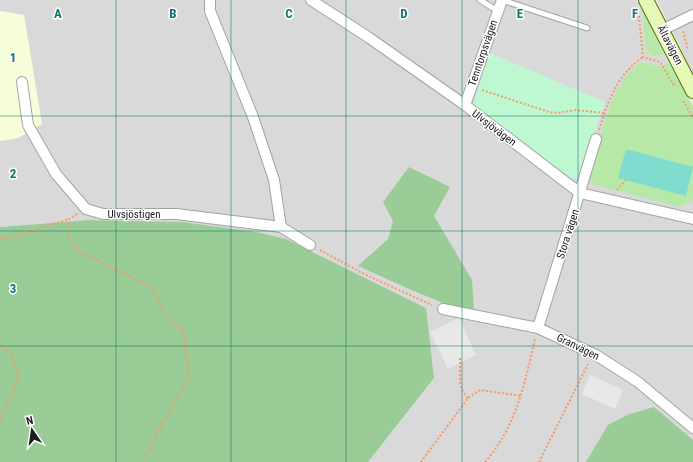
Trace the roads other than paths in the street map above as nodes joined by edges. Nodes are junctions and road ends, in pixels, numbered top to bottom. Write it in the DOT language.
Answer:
graph roads {
  1 [pos="210,0"];
  2 [pos="311,0"];
  3 [pos="480,0"];
  4 [pos="502,0"];
  5 [pos="642,6"];
  6 [pos="498,11"];
  7 [pos="693,15"];
  8 [pos="587,28"];
  9 [pos="662,30"];
  10 [pos="22,82"];
  11 [pos="693,91"];
  12 [pos="464,105"];
  13 [pos="596,139"];
  14 [pos="580,193"];
  15 [pos="693,219"];
  16 [pos="281,227"];
  17 [pos="310,245"];
  18 [pos="443,309"];
  19 [pos="538,328"];
  20 [pos="693,428"];
  1 -- 16 [label="street"];
  2 -- 12 [label="street, Ulvsjövägen"];
  3 -- 6 [label="lane"];
  4 -- 6 [label="street, Tenntorpsvägen"];
  4 -- 8 [label="lane, Tenntorpsvägen"];
  5 -- 9 [label="main road, Ältavägen"];
  6 -- 12 [label="street, Tenntorpsvägen"];
  7 -- 9 [label="street"];
  9 -- 11 [label="main road, Ältavägen"];
  10 -- 16 [label="street, Ulvsjöstigen"];
  12 -- 14 [label="street, Ulvsjövägen"];
  13 -- 14 [label="street, Stora vägen"];
  14 -- 15 [label="street, Ulvsjövägen"];
  14 -- 19 [label="street, Stora vägen"];
  16 -- 17 [label="street, Ulvsjöstigen"];
  18 -- 19 [label="street, Granvägen"];
  19 -- 20 [label="street, Granvägen"];
}
